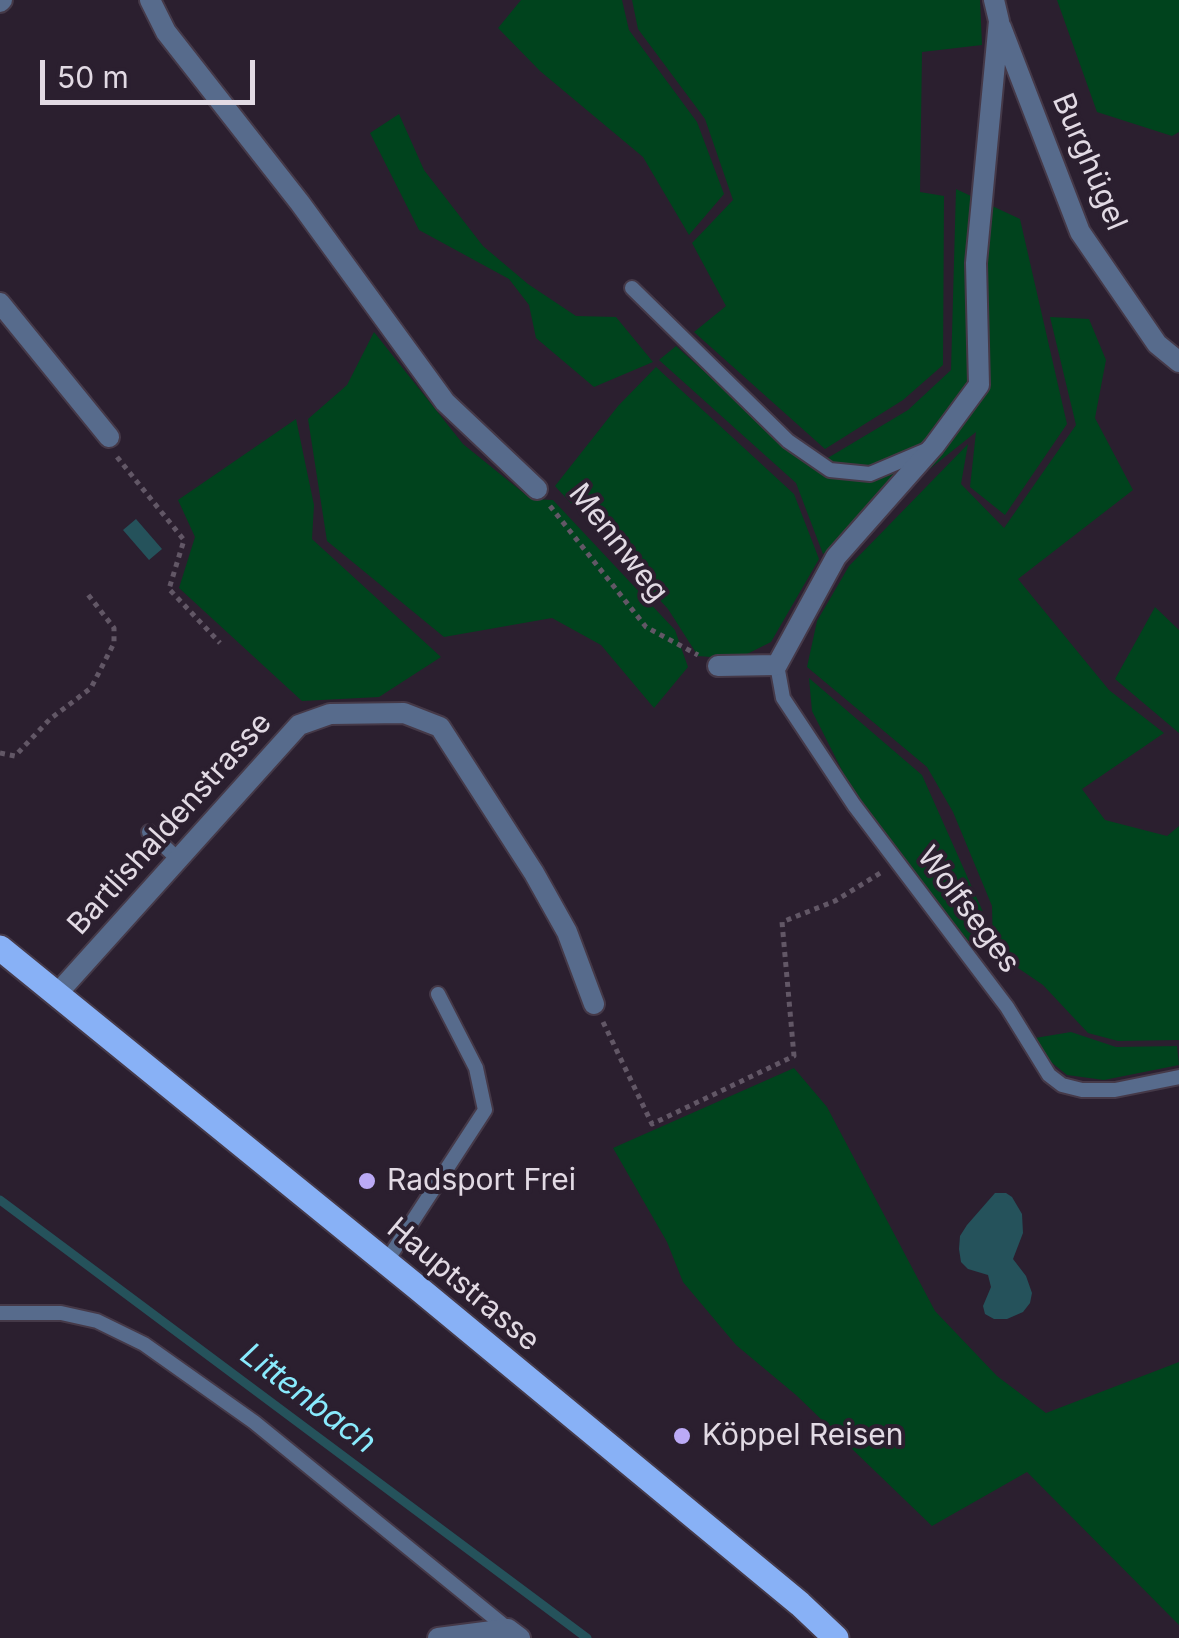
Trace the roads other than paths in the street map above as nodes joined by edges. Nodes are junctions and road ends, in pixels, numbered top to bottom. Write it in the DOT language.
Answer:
graph roads {
  1 [pos="150,0"];
  2 [pos="996,10"];
  3 [pos="632,288"];
  4 [pos="0,303"];
  5 [pos="1179,362"];
  6 [pos="109,436"];
  7 [pos="934,446"];
  8 [pos="537,489"];
  9 [pos="777,665"];
  10 [pos="718,666"];
  11 [pos="149,832"];
  12 [pos="179,860"];
  13 [pos="0,948"];
  14 [pos="438,994"];
  15 [pos="56,995"];
  16 [pos="594,1004"];
  17 [pos="1179,1077"];
  18 [pos="386,1262"];
  19 [pos="0,1313"];
  20 [pos="514,1634"];
  21 [pos="438,1638"];
  22 [pos="834,1638"];
  1 -- 8 [label="street, Mennweg"];
  2 -- 5 [label="street, Burghügel"];
  2 -- 7 [label="street"];
  3 -- 7 [label="lane"];
  4 -- 6 [label="street"];
  7 -- 9 [label="street"];
  9 -- 10 [label="street"];
  9 -- 17 [label="lane, Wolfseges"];
  11 -- 12 [label="lane"];
  12 -- 15 [label="street, Bartlishaldenstrasse"];
  12 -- 16 [label="street, Bartlishaldenstrasse"];
  13 -- 15 [label="main road, Hauptstrasse"];
  14 -- 18 [label="lane"];
  15 -- 18 [label="main road, Hauptstrasse"];
  18 -- 22 [label="main road, Hauptstrasse"];
  19 -- 20 [label="lane"];
  20 -- 21 [label="street"];
}
